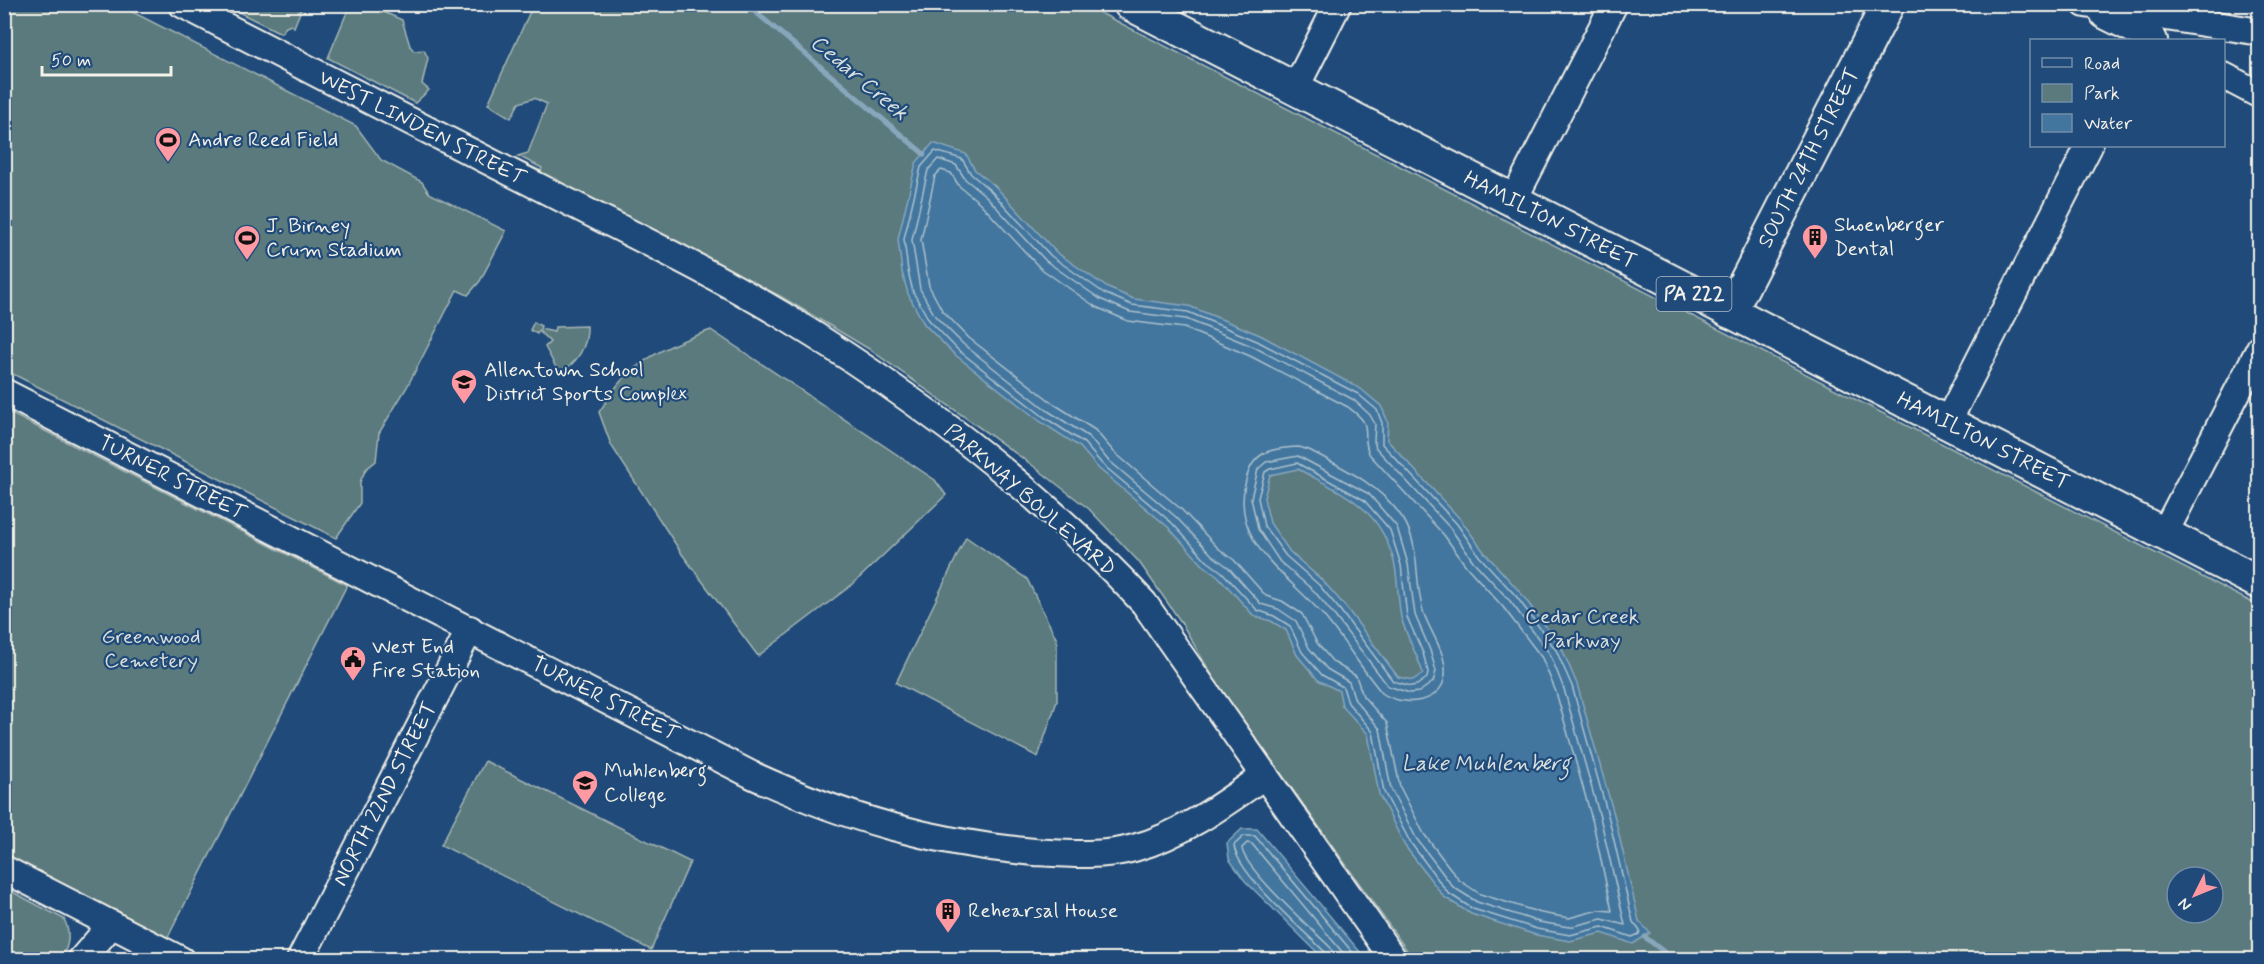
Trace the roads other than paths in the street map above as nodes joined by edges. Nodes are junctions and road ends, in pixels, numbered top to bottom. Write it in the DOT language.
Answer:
graph roads {
  1 [pos="182,4"];
  2 [pos="1130,4"];
  3 [pos="1338,4"];
  4 [pos="1614,4"];
  5 [pos="1888,4"];
  6 [pos="2084,4"];
  7 [pos="2151,27"];
  8 [pos="2259,32"];
  9 [pos="2225,77"];
  10 [pos="1295,89"];
  11 [pos="2259,95"];
  12 [pos="2088,147"];
  13 [pos="1513,201"];
  14 [pos="663,251"];
  15 [pos="1730,312"];
  16 [pos="2259,348"];
  17 [pos="4,392"];
  18 [pos="1947,423"];
  19 [pos="2164,534"];
  20 [pos="2259,583"];
  21 [pos="470,630"];
  22 [pos="1264,775"];
  23 [pos="4,869"];
  24 [pos="112,924"];
  25 [pos="81,960"];
  26 [pos="181,960"];
  27 [pos="300,960"];
  28 [pos="1394,960"];
  1 -- 14 [label="street, WEST LINDEN STREET"];
  2 -- 10 [label="main road, HAMILTON STREET / PA 222"];
  3 -- 10 [label="street"];
  4 -- 13 [label="street"];
  5 -- 15 [label="main road, SOUTH 24TH STREET"];
  6 -- 7 [label="street"];
  7 -- 8 [label="street"];
  9 -- 11 [label="street"];
  10 -- 13 [label="main road, HAMILTON STREET / PA 222"];
  12 -- 18 [label="street"];
  13 -- 15 [label="main road, HAMILTON STREET / PA 222"];
  14 -- 22 [label="street, PARKWAY BOULEVARD"];
  15 -- 18 [label="main road, HAMILTON STREET / PA 222"];
  16 -- 19 [label="street"];
  17 -- 21 [label="street, TURNER STREET"];
  18 -- 19 [label="main road, HAMILTON STREET / PA 222"];
  19 -- 20 [label="main road, HAMILTON STREET / PA 222"];
  21 -- 22 [label="street, TURNER STREET"];
  21 -- 27 [label="street, NORTH 22ND STREET"];
  22 -- 28 [label="street, PARKWAY BOULEVARD"];
  23 -- 24 [label="street"];
  24 -- 25 [label="street"];
  24 -- 26 [label="street"];
}
